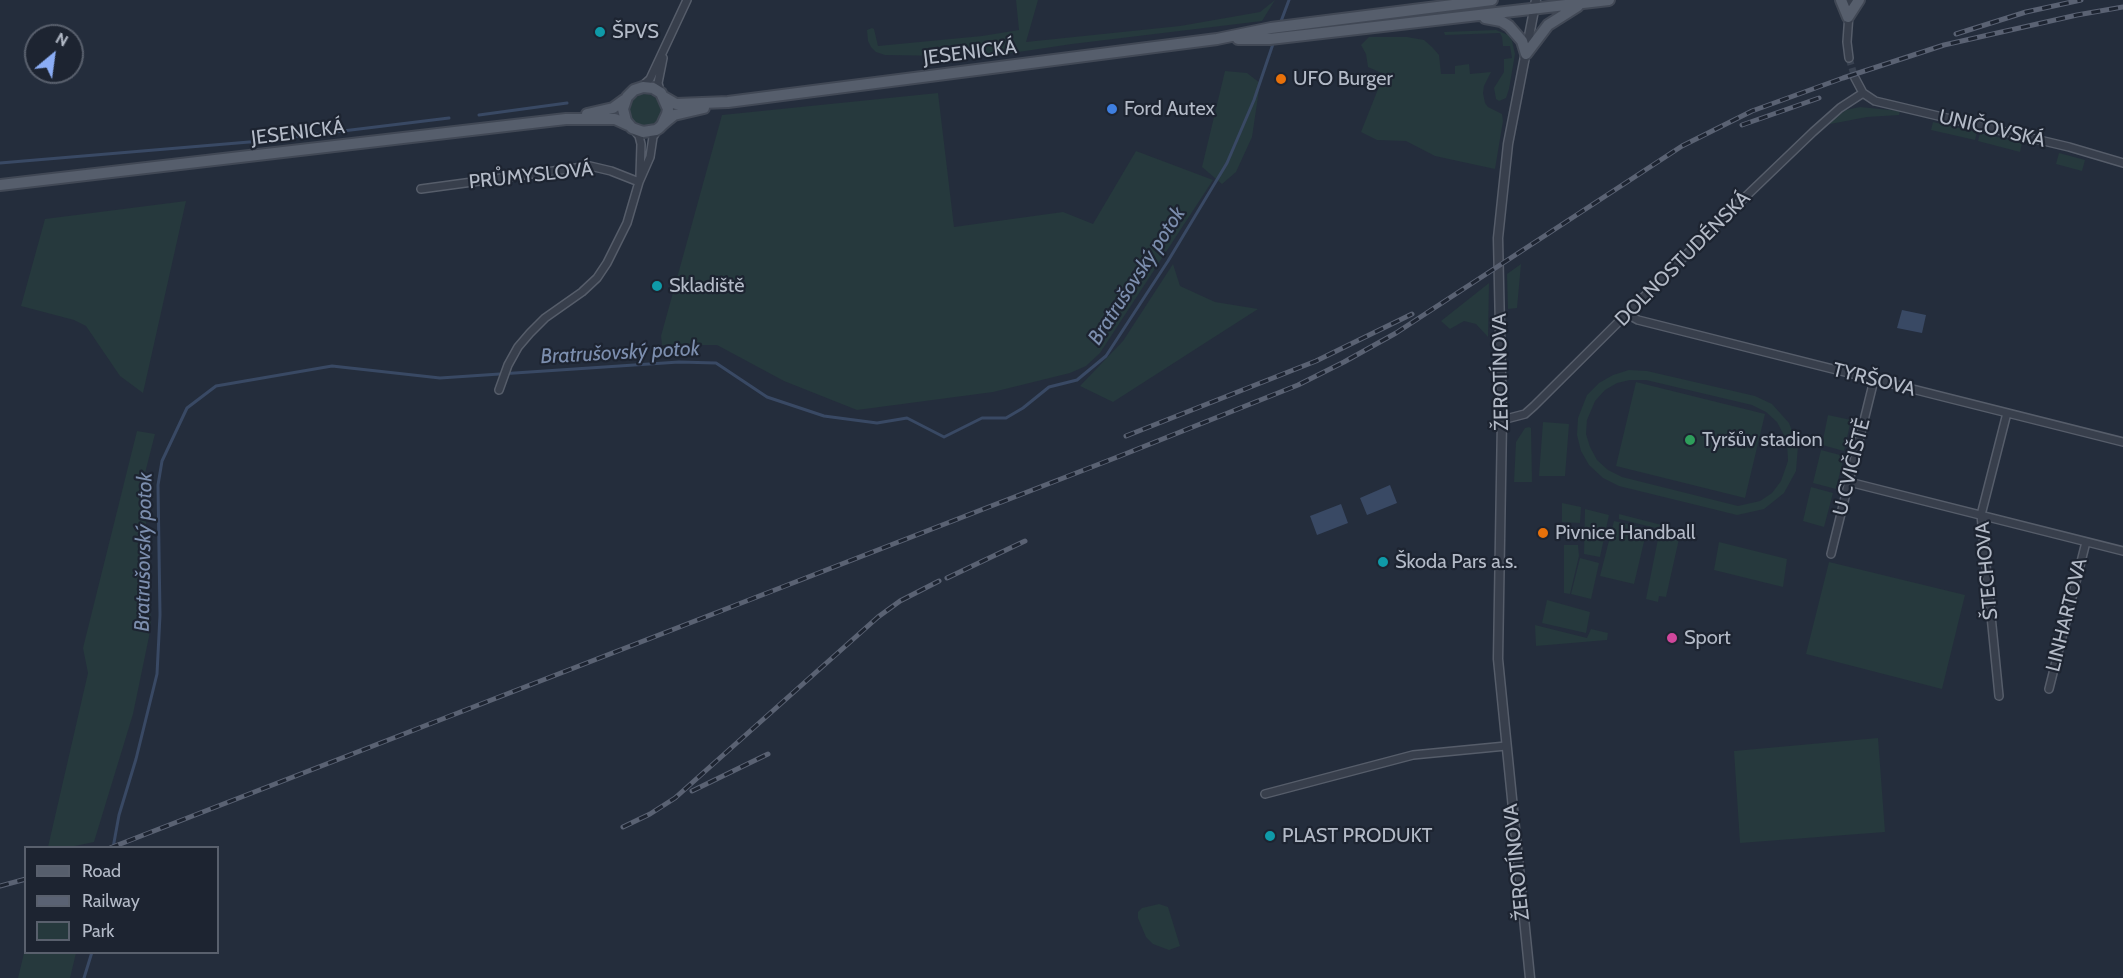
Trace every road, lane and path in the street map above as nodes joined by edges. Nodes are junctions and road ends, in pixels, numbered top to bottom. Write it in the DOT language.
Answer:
graph roads {
  1 [pos="687,0"];
  2 [pos="1492,0"];
  3 [pos="1609,0"];
  4 [pos="1841,0"];
  5 [pos="1850,0"];
  6 [pos="1860,0"];
  7 [pos="1473,1"];
  8 [pos="1583,3"];
  9 [pos="1535,4"];
  10 [pos="1469,16"];
  11 [pos="1848,17"];
  12 [pos="1217,39"];
  13 [pos="667,44"];
  14 [pos="1526,54"];
  15 [pos="1849,58"];
  16 [pos="1856,78"];
  17 [pos="638,88"];
  18 [pos="1863,93"];
  19 [pos="627,97"];
  20 [pos="664,97"];
  21 [pos="728,102"];
  22 [pos="566,119"];
  23 [pos="630,126"];
  24 [pos="661,126"];
  25 [pos="2123,163"];
  26 [pos="639,182"];
  27 [pos="0,186"];
  28 [pos="421,189"];
  29 [pos="1627,314"];
  30 [pos="1874,380"];
  31 [pos="499,390"];
  32 [pos="2007,413"];
  33 [pos="1502,420"];
  34 [pos="2123,442"];
  35 [pos="1848,482"];
  36 [pos="1981,515"];
  37 [pos="2086,542"];
  38 [pos="2123,552"];
  39 [pos="1831,554"];
  40 [pos="2049,688"];
  41 [pos="1999,696"];
  42 [pos="1506,746"];
  43 [pos="1265,794"];
  44 [pos="1530,978"];
  1 -- 13 [label="street"];
  2 -- 7 [label="main road, JESENICKÁ"];
  3 -- 8 [label="main road, JESENICKÁ"];
  4 -- 11 [label="main road"];
  5 -- 11 [label="street"];
  6 -- 11 [label="main road"];
  7 -- 12 [label="main road, JESENICKÁ"];
  8 -- 9 [label="main road, JESENICKÁ"];
  8 -- 14 [label="main road"];
  9 -- 10 [label="main road, JESENICKÁ"];
  9 -- 14 [label="street, ŽEROTÍNOVA"];
  10 -- 12 [label="main road, JESENICKÁ"];
  10 -- 14 [label="main road"];
  11 -- 15 [label="street"];
  12 -- 21 [label="main road, JESENICKÁ"];
  13 -- 17 [label="street"];
  13 -- 20 [label="street"];
  14 -- 33 [label="street, ŽEROTÍNOVA"];
  16 -- 18 [label="street"];
  17 -- 19 [label="main road, JESENICKÁ"];
  17 -- 20 [label="main road, JESENICKÁ"];
  18 -- 25 [label="street, UNIČOVSKÁ"];
  18 -- 29 [label="street, DOLNOSTUDÉNSKÁ"];
  19 -- 22 [label="main road, JESENICKÁ"];
  19 -- 23 [label="main road"];
  20 -- 21 [label="main road, JESENICKÁ"];
  20 -- 24 [label="main road"];
  21 -- 24 [label="main road, JESENICKÁ"];
  22 -- 23 [label="main road, JESENICKÁ"];
  22 -- 27 [label="main road, JESENICKÁ"];
  23 -- 24 [label="main road, JESENICKÁ"];
  23 -- 26 [label="street"];
  24 -- 26 [label="street"];
  26 -- 28 [label="street, PRŮMYSLOVÁ"];
  26 -- 31 [label="street"];
  29 -- 30 [label="street, TYRŠOVA"];
  29 -- 33 [label="street, DOLNOSTUDÉNSKÁ"];
  30 -- 32 [label="street, TYRŠOVA"];
  30 -- 35 [label="street, U CVIČIŠTĚ"];
  32 -- 34 [label="street, TYRŠOVA"];
  32 -- 36 [label="street, ŠTECHOVA"];
  33 -- 42 [label="street, ŽEROTÍNOVA"];
  35 -- 36 [label="street"];
  35 -- 39 [label="street, U CVIČIŠTĚ"];
  36 -- 37 [label="street"];
  36 -- 41 [label="street, ŠTECHOVA"];
  37 -- 38 [label="street"];
  37 -- 40 [label="street, LINHARTOVA"];
  42 -- 43 [label="street"];
  42 -- 44 [label="street, ŽEROTÍNOVA"];
}
